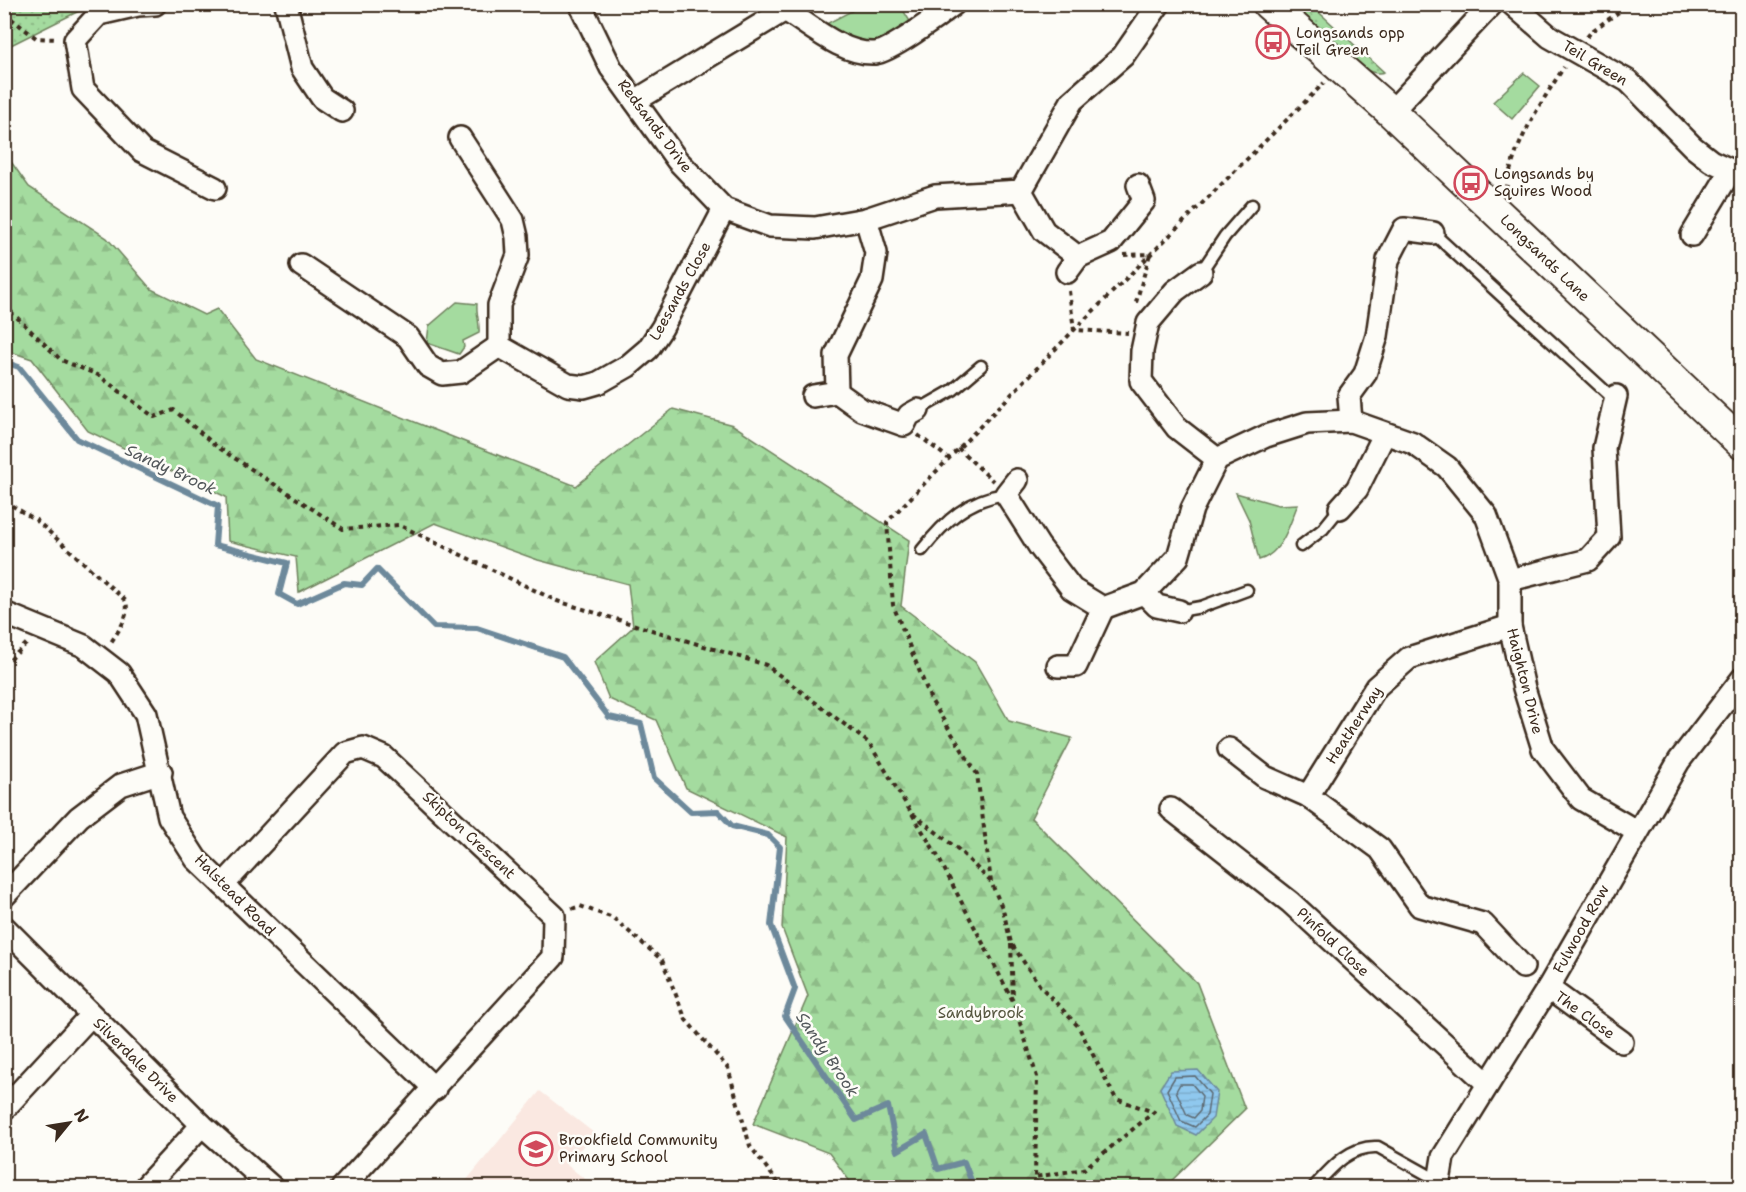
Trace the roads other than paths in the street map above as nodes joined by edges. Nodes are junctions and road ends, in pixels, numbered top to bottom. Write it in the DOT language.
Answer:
graph roads {
  1 [pos="156,4"];
  2 [pos="286,4"];
  3 [pos="580,4"];
  4 [pos="954,4"];
  5 [pos="1159,4"];
  6 [pos="1268,4"];
  7 [pos="1492,4"];
  8 [pos="1512,4"];
  9 [pos="785,7"];
  10 [pos="635,101"];
  11 [pos="342,111"];
  12 [pos="1391,112"];
  13 [pos="460,138"];
  14 [pos="1736,173"];
  15 [pos="1138,185"];
  16 [pos="215,188"];
  17 [pos="1021,191"];
  18 [pos="1252,205"];
  19 [pos="724,209"];
  20 [pos="866,219"];
  21 [pos="1433,233"];
  22 [pos="1692,235"];
  23 [pos="301,265"];
  24 [pos="1201,272"];
  25 [pos="499,346"];
  26 [pos="981,366"];
  27 [pos="837,392"];
  28 [pos="813,396"];
  29 [pos="1616,398"];
  30 [pos="911,417"];
  31 [pos="1713,418"];
  32 [pos="1351,421"];
  33 [pos="1384,435"];
  34 [pos="1742,444"];
  35 [pos="1217,459"];
  36 [pos="1742,465"];
  37 [pos="1012,487"];
  38 [pos="1340,508"];
  39 [pos="1302,546"];
  40 [pos="922,550"];
  41 [pos="1510,580"];
  42 [pos="1247,590"];
  43 [pos="1144,592"];
  44 [pos="1103,608"];
  45 [pos="1179,611"];
  46 [pos="4,613"];
  47 [pos="1510,626"];
  48 [pos="1058,666"];
  49 [pos="1742,679"];
  50 [pos="1229,749"];
  51 [pos="160,772"];
  52 [pos="1308,796"];
  53 [pos="1171,809"];
  54 [pos="1636,831"];
  55 [pos="223,885"];
  56 [pos="4,896"];
  57 [pos="4,927"];
  58 [pos="1523,967"];
  59 [pos="1548,988"];
  60 [pos="91,1015"];
  61 [pos="1622,1042"];
  62 [pos="1488,1084"];
  63 [pos="435,1089"];
  64 [pos="4,1109"];
  65 [pos="202,1125"];
  66 [pos="1438,1184"];
  67 [pos="144,1188"];
  68 [pos="273,1188"];
  69 [pos="342,1188"];
  70 [pos="1313,1188"];
  1 -- 16 [label="street"];
  2 -- 11 [label="street"];
  3 -- 10 [label="street, Redsands Drive"];
  4 -- 9 [label="street"];
  5 -- 17 [label="street"];
  6 -- 12 [label="main road, Longsands Lane"];
  7 -- 12 [label="street"];
  8 -- 14 [label="street, Teil Green"];
  9 -- 10 [label="street"];
  10 -- 19 [label="street, Redsands Drive"];
  12 -- 31 [label="main road, Longsands Lane"];
  13 -- 25 [label="street"];
  14 -- 22 [label="street, Teil Green"];
  15 -- 17 [label="street"];
  17 -- 20 [label="street, Redsands Drive"];
  18 -- 24 [label="lane"];
  19 -- 20 [label="street, Redsands Drive"];
  19 -- 25 [label="street, Leesands Close"];
  20 -- 27 [label="street"];
  21 -- 29 [label="lane"];
  21 -- 32 [label="street"];
  23 -- 25 [label="street"];
  24 -- 35 [label="street"];
  26 -- 30 [label="lane"];
  27 -- 28 [label="street"];
  27 -- 30 [label="street"];
  29 -- 41 [label="street"];
  31 -- 34 [label="main road"];
  31 -- 36 [label="main road"];
  32 -- 33 [label="street, Haighton Drive"];
  32 -- 35 [label="street, Haighton Drive"];
  33 -- 38 [label="street"];
  33 -- 41 [label="street, Haighton Drive"];
  35 -- 43 [label="street"];
  37 -- 40 [label="lane"];
  37 -- 44 [label="street"];
  38 -- 39 [label="lane"];
  41 -- 47 [label="street, Haighton Drive"];
  42 -- 45 [label="lane"];
  43 -- 44 [label="street"];
  43 -- 45 [label="street"];
  44 -- 48 [label="street"];
  46 -- 51 [label="street, Halstead Road"];
  47 -- 52 [label="street, Heatherway"];
  47 -- 54 [label="street, Haighton Drive"];
  49 -- 54 [label="street, Fulwood Row"];
  50 -- 52 [label="street"];
  51 -- 55 [label="street, Halstead Road"];
  51 -- 56 [label="street"];
  52 -- 58 [label="street"];
  53 -- 62 [label="street, Pinfold Close"];
  54 -- 59 [label="street, Fulwood Row"];
  55 -- 63 [label="street, Halstead Road"];
  55 -- 63 [label="street, Skipton Crescent"];
  57 -- 60 [label="street, Silverdale Drive"];
  59 -- 61 [label="street, The Close"];
  59 -- 62 [label="street, Fulwood Row"];
  60 -- 64 [label="street"];
  60 -- 65 [label="street, Silverdale Drive"];
  62 -- 66 [label="street, Fulwood Row"];
  63 -- 69 [label="street"];
  65 -- 67 [label="street"];
  65 -- 68 [label="street, Silverdale Drive"];
  66 -- 70 [label="lane"];
}
